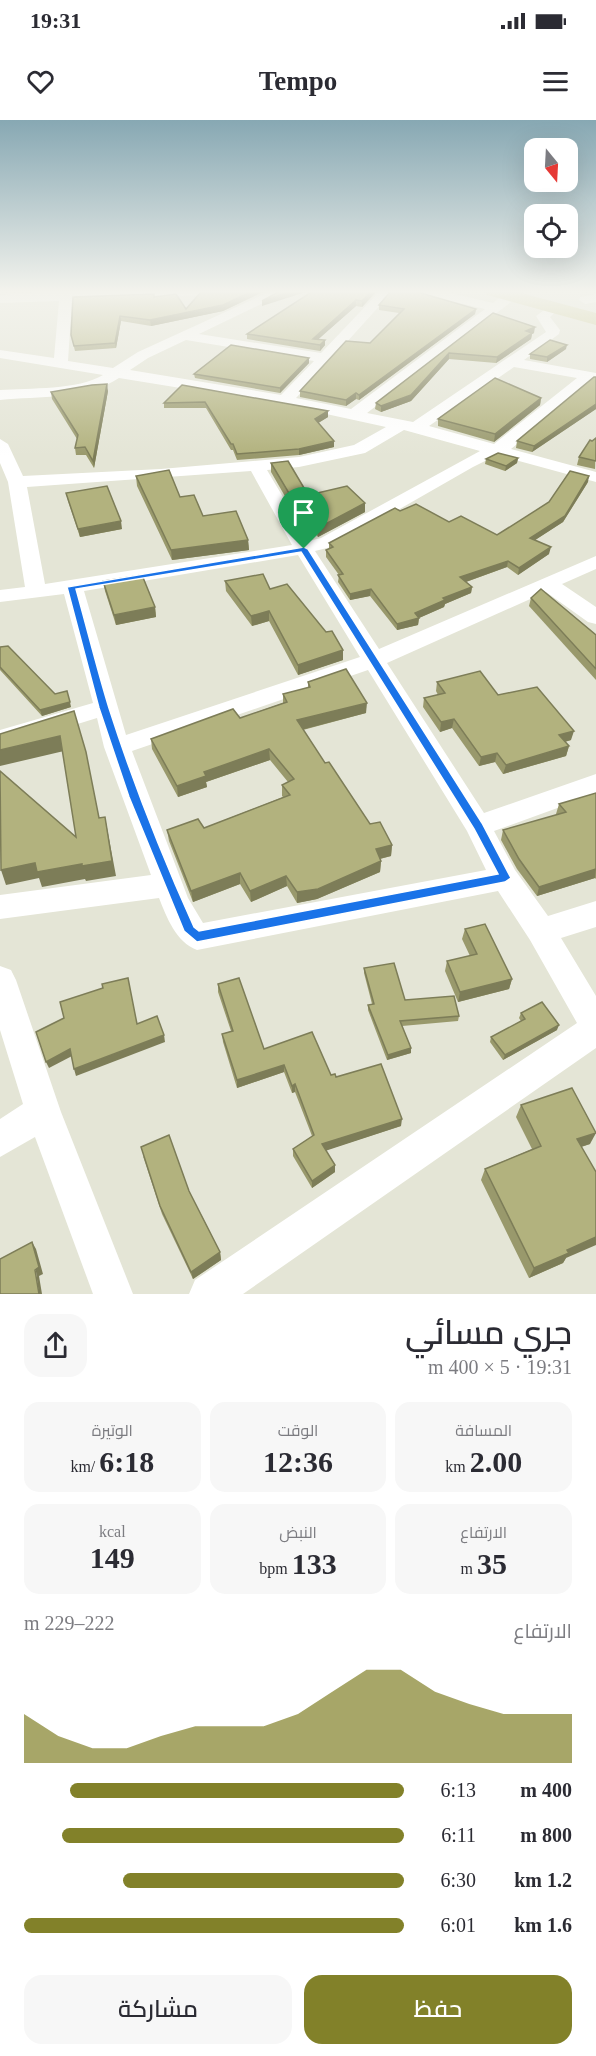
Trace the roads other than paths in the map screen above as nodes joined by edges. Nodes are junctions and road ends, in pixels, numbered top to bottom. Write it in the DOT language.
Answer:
graph roads {
  1 [pos="62,346"];
  2 [pos="164,346"];
  3 [pos="246,346"];
  4 [pos="335,346"];
  5 [pos="440,346"];
  6 [pos="535,346"];
  7 [pos="0,354"];
  8 [pos="324,358"];
  9 [pos="61,362"];
  10 [pos="511,362"];
  11 [pos="117,372"];
  12 [pos="592,377"];
  13 [pos="0,395"];
  14 [pos="285,400"];
  15 [pos="354,415"];
  16 [pos="409,427"];
  17 [pos="0,444"];
  18 [pos="497,450"];
  19 [pos="256,467"];
  20 [pos="10,476"];
  21 [pos="596,477"];
  22 [pos="304,549"];
  23 [pos="596,562"];
  24 [pos="549,584"];
  25 [pos="72,587"];
  26 [pos="36,591"];
  27 [pos="0,596"];
  28 [pos="596,617"];
  29 [pos="374,660"];
  30 [pos="104,708"];
  31 [pos="0,739"];
  32 [pos="117,747"];
  33 [pos="596,784"];
  34 [pos="478,826"];
  35 [pos="505,878"];
  36 [pos="169,885"];
  37 [pos="0,908"];
  38 [pos="596,914"];
  39 [pos="541,931"];
  40 [pos="0,980"];
  41 [pos="596,1028"];
  42 [pos="43,1112"];
  43 [pos="0,1139"];
  44 [pos="113,1294"];
  45 [pos="209,1294"];
  1 -- 9 [label="street"];
  2 -- 11 [label="street"];
  3 -- 8 [label="street"];
  4 -- 8 [label="street"];
  5 -- 15 [label="street"];
  6 -- 10 [label="street"];
  7 -- 9 [label="street"];
  8 -- 14 [label="street"];
  9 -- 11 [label="street"];
  10 -- 12 [label="street"];
  10 -- 16 [label="street"];
  11 -- 13 [label="street"];
  11 -- 14 [label="street"];
  12 -- 18 [label="street"];
  14 -- 15 [label="street"];
  15 -- 16 [label="street"];
  16 -- 18 [label="street"];
  16 -- 19 [label="street"];
  17 -- 20 [label="street"];
  18 -- 21 [label="street"];
  18 -- 22 [label="street"];
  19 -- 20 [label="street"];
  19 -- 22 [label="street"];
  20 -- 26 [label="street"];
  22 -- 25 [label="street"];
  22 -- 29 [label="street"];
  23 -- 24 [label="street"];
  24 -- 28 [label="street"];
  24 -- 29 [label="street"];
  25 -- 26 [label="street"];
  25 -- 30 [label="street"];
  26 -- 27 [label="street"];
  29 -- 32 [label="street"];
  29 -- 34 [label="street"];
  30 -- 31 [label="street"];
  30 -- 32 [label="street"];
  32 -- 36 [label="street"];
  33 -- 34 [label="street"];
  34 -- 35 [label="street"];
  35 -- 36 [label="street"];
  35 -- 39 [label="street"];
  36 -- 37 [label="street"];
  38 -- 39 [label="street"];
  39 -- 41 [label="street"];
  40 -- 42 [label="street"];
  41 -- 45 [label="street"];
  42 -- 43 [label="street"];
  42 -- 44 [label="street"];
}
